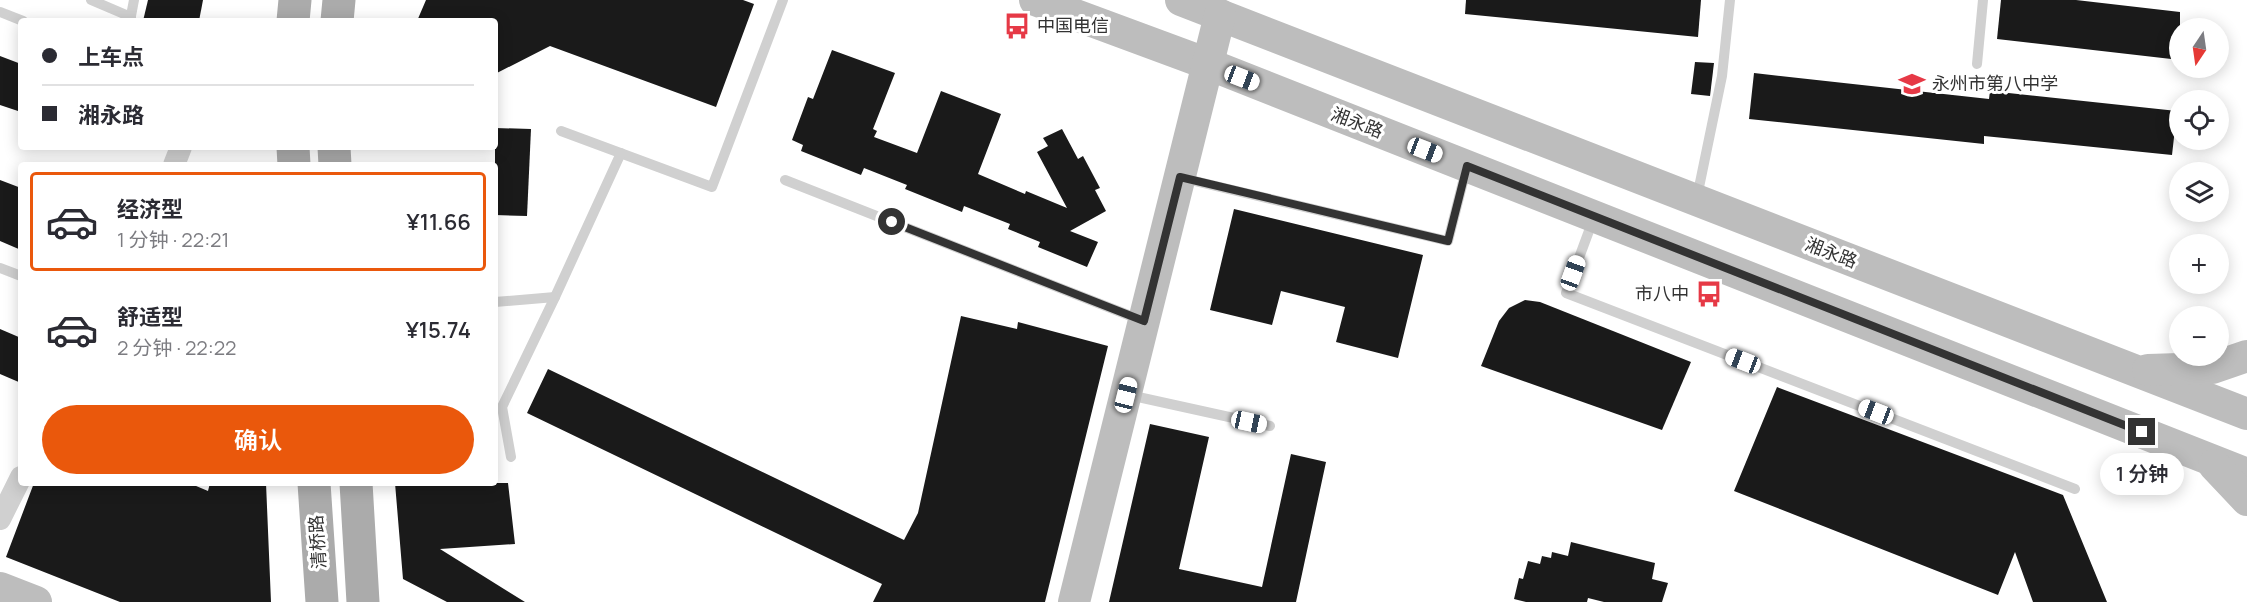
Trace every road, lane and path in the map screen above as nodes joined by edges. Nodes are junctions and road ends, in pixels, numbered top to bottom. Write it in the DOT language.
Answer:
graph roads {
  1 [pos="91,0"];
  2 [pos="134,0"];
  3 [pos="295,0"];
  4 [pos="339,0"];
  5 [pos="783,0"];
  6 [pos="1035,0"];
  7 [pos="1181,0"];
  8 [pos="1730,0"];
  9 [pos="1983,0"];
  10 [pos="0,12"];
  11 [pos="1220,15"];
  12 [pos="128,18"];
  13 [pos="130,18"];
  14 [pos="293,18"];
  15 [pos="337,18"];
  16 [pos="18,19"];
  17 [pos="1208,64"];
  18 [pos="1977,64"];
  19 [pos="561,131"];
  20 [pos="621,153"];
  21 [pos="1467,166"];
  22 [pos="1180,177"];
  23 [pos="785,180"];
  24 [pos="1697,200"];
  25 [pos="1594,217"];
  26 [pos="0,268"];
  27 [pos="18,275"];
  28 [pos="555,297"];
  29 [pos="498,302"];
  30 [pos="1144,321"];
  31 [pos="2247,356"];
  32 [pos="2135,370"];
  33 [pos="1126,395"];
  34 [pos="2247,414"];
  35 [pos="1270,426"];
  36 [pos="511,457"];
  37 [pos="2207,458"];
  38 [pos="2247,474"];
  39 [pos="18,483"];
  40 [pos="314,486"];
  41 [pos="356,486"];
  42 [pos="2075,489"];
  43 [pos="2247,500"];
  44 [pos="0,519"];
  45 [pos="0,588"];
  46 [pos="36,602"];
  47 [pos="321,602"];
  48 [pos="363,602"];
  49 [pos="1074,602"];
  1 -- 12 [label="lane"];
  2 -- 13 [label="lane"];
  3 -- 14 [label="main road"];
  4 -- 15 [label="main road"];
  5 -- 20 [label="lane"];
  6 -- 17 [label="main road, 湘永路"];
  7 -- 11 [label="main road, 湘永路"];
  8 -- 24 [label="lane"];
  9 -- 18 [label="lane"];
  10 -- 16 [label="lane"];
  11 -- 17 [label="main road"];
  11 -- 24 [label="main road, 湘永路"];
  17 -- 21 [label="main road, 湘永路"];
  17 -- 22 [label="main road"];
  19 -- 20 [label="lane"];
  20 -- 28 [label="lane"];
  21 -- 22 [label="lane"];
  21 -- 25 [label="main road, 湘永路"];
  22 -- 30 [label="main road"];
  23 -- 30 [label="lane"];
  24 -- 32 [label="main road, 湘永路"];
  25 -- 37 [label="main road, 湘永路"];
  25 -- 42 [label="lane"];
  26 -- 27 [label="lane"];
  28 -- 29 [label="lane"];
  28 -- 36 [label="lane"];
  30 -- 33 [label="main road"];
  31 -- 32 [label="main road"];
  32 -- 34 [label="main road, 湘永路"];
  33 -- 35 [label="lane"];
  33 -- 49 [label="main road"];
  37 -- 38 [label="main road, 湘永路"];
  37 -- 43 [label="main road"];
  39 -- 44 [label="street"];
  40 -- 47 [label="main road, 清桥路"];
  41 -- 48 [label="main road"];
  45 -- 46 [label="main road"];
}
